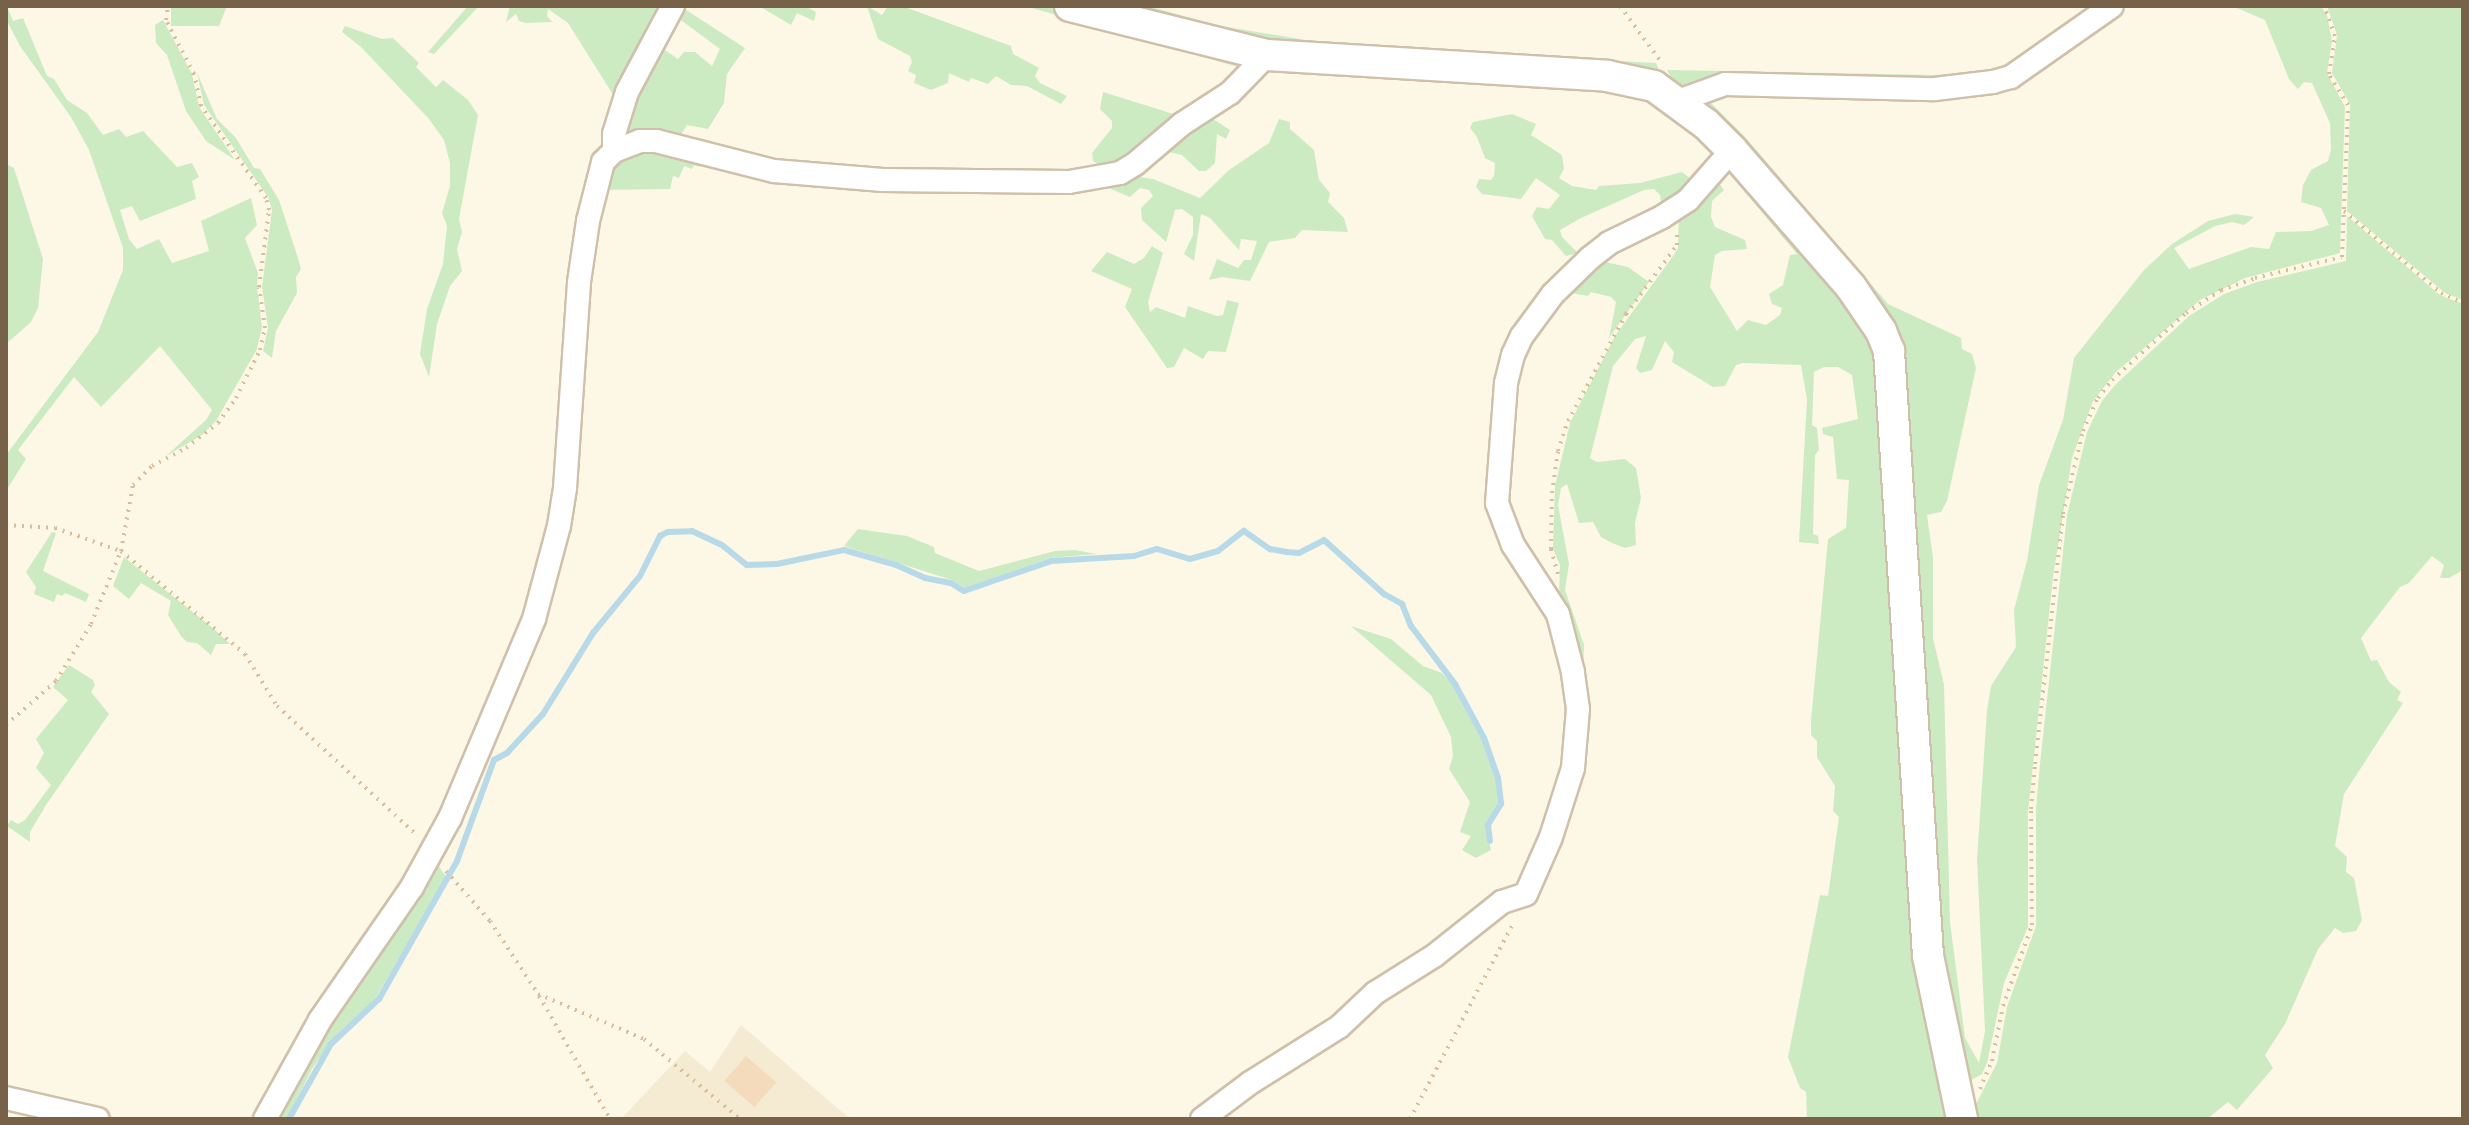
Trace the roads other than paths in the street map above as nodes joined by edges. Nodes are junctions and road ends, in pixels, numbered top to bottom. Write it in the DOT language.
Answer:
graph roads {
  1 [pos="673,6"];
  2 [pos="1070,6"];
  3 [pos="2112,6"];
  4 [pos="1267,55"];
  5 [pos="1678,101"];
  6 [pos="1732,150"];
  7 [pos="614,151"];
  8 [pos="6,1098"];
  9 [pos="1962,1115"];
  10 [pos="98,1119"];
  11 [pos="265,1119"];
  12 [pos="1202,1119"];
  1 -- 7 [label="street"];
  2 -- 4 [label="main road"];
  3 -- 5 [label="street"];
  4 -- 5 [label="main road"];
  4 -- 7 [label="street"];
  5 -- 6 [label="main road"];
  6 -- 9 [label="main road"];
  6 -- 12 [label="street"];
  7 -- 11 [label="street"];
  8 -- 10 [label="street"];
}
